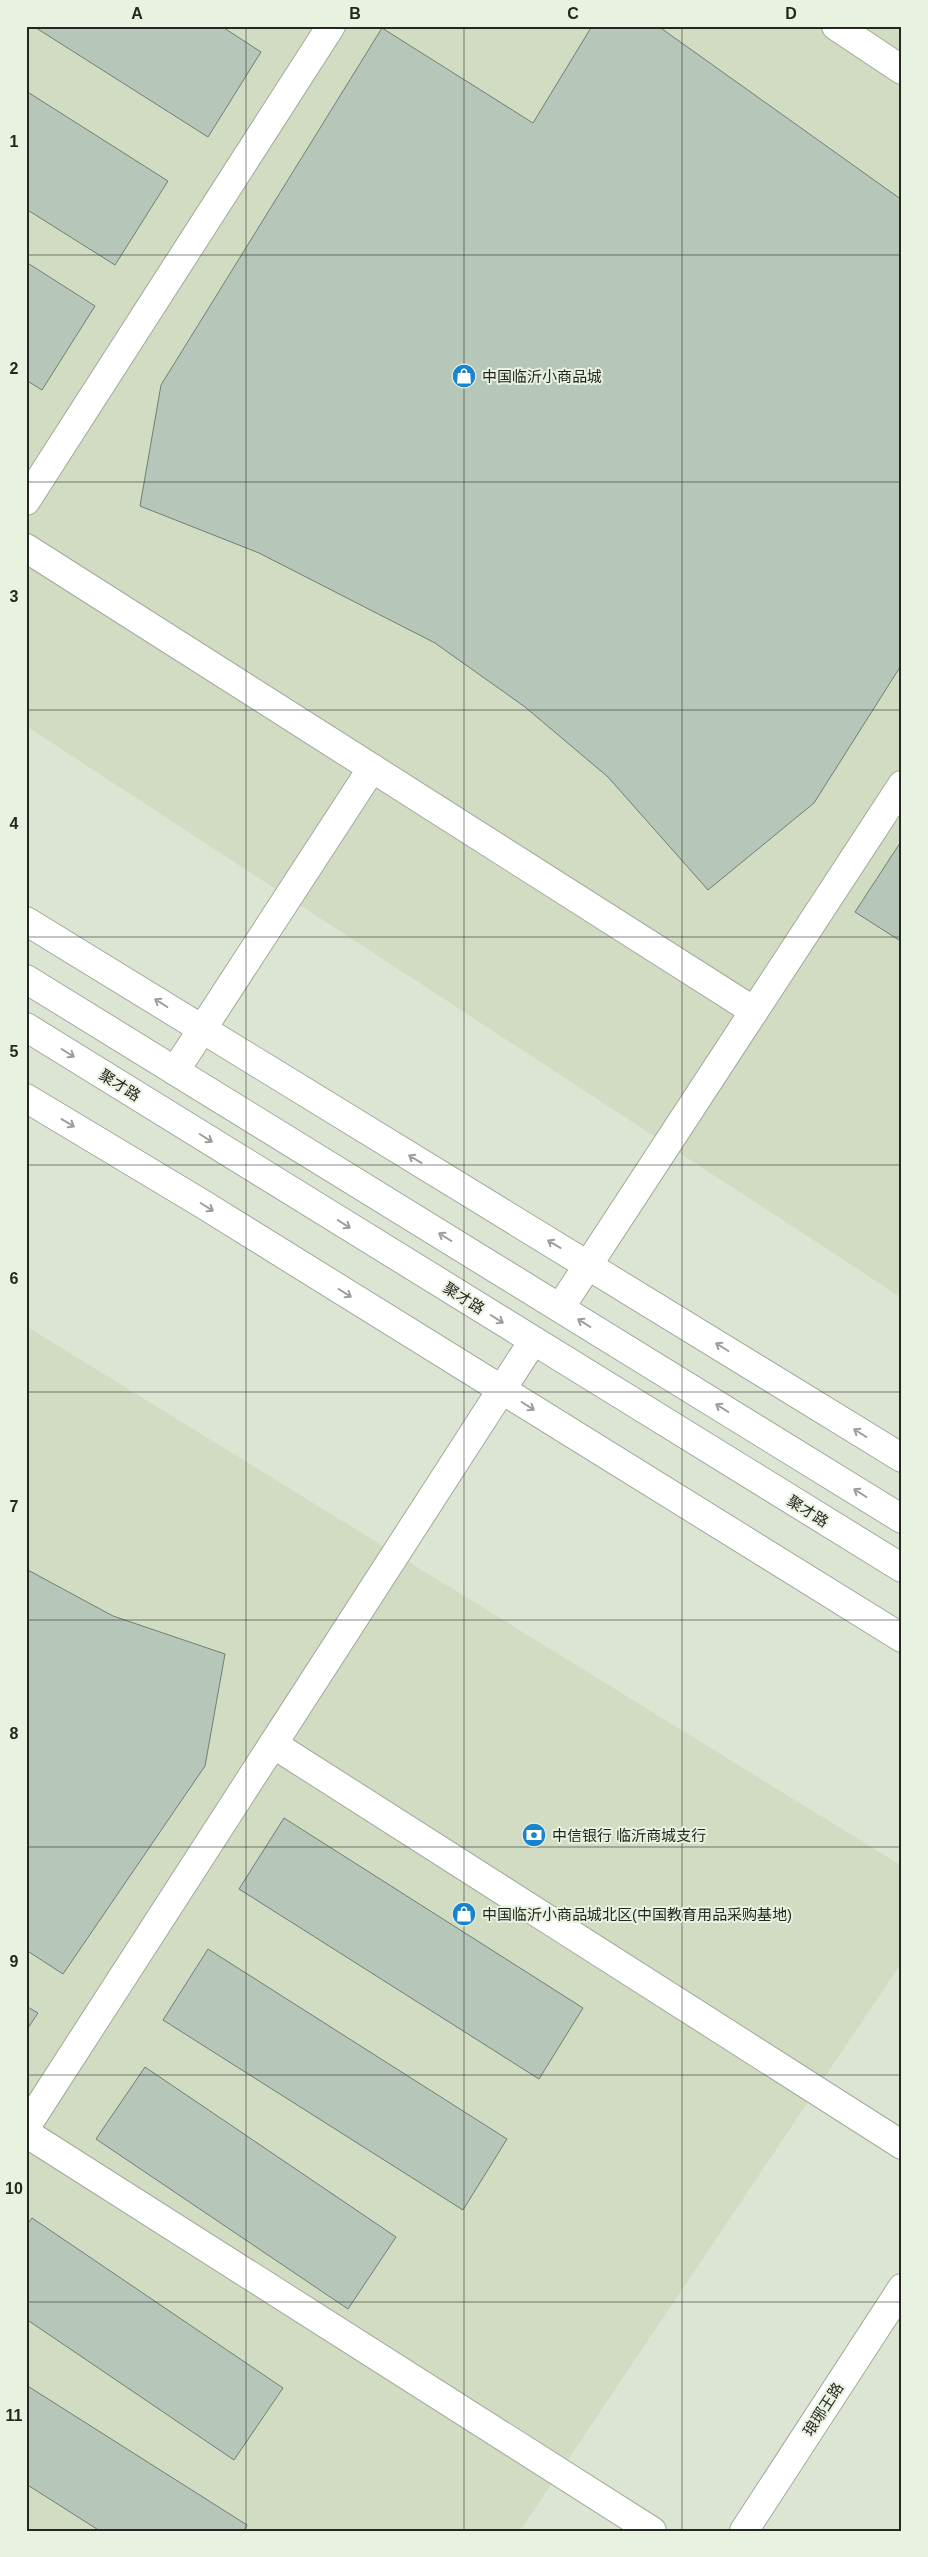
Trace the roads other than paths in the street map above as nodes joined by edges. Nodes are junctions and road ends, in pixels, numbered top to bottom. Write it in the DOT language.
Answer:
graph roads {
  1 [pos="331,26"];
  2 [pos="853,31"];
  3 [pos="902,70"];
  4 [pos="26,501"];
  5 [pos="26,548"];
  6 [pos="372,768"];
  7 [pos="902,785"];
  8 [pos="26,921"];
  9 [pos="26,979"];
  10 [pos="754,1011"];
  11 [pos="26,1027"];
  12 [pos="202,1029"];
  13 [pos="174,1071"];
  14 [pos="26,1098"];
  15 [pos="588,1265"];
  16 [pos="560,1308"];
  17 [pos="533,1341"];
  18 [pos="503,1391"];
  19 [pos="902,1458"];
  20 [pos="902,1519"];
  21 [pos="902,1568"];
  22 [pos="902,1638"];
  23 [pos="273,1744"];
  24 [pos="26,2127"];
  25 [pos="26,2133"];
  26 [pos="902,2145"];
  27 [pos="902,2288"];
  28 [pos="652,2531"];
  29 [pos="744,2531"];
  1 -- 4 [label="main road"];
  2 -- 3 [label="main road"];
  5 -- 6 [label="main road"];
  6 -- 10 [label="main road"];
  6 -- 12 [label="main road"];
  7 -- 10 [label="main road"];
  12 -- 8 [label="main road, one-way"];
  9 -- 13 [label="main road"];
  10 -- 15 [label="main road"];
  11 -- 17 [label="main road, 聚才路, one-way"];
  12 -- 13 [label="main road"];
  15 -- 12 [label="main road, one-way"];
  16 -- 13 [label="main road, one-way"];
  14 -- 18 [label="main road, one-way"];
  15 -- 16 [label="main road"];
  19 -- 15 [label="main road, one-way"];
  20 -- 16 [label="main road, one-way"];
  17 -- 18 [label="main road"];
  17 -- 21 [label="main road, 聚才路"];
  18 -- 22 [label="main road, one-way"];
  18 -- 23 [label="main road"];
  23 -- 24 [label="main road"];
  23 -- 26 [label="main road"];
  25 -- 28 [label="main road"];
  27 -- 29 [label="main road, 琅琊王路"];
}
